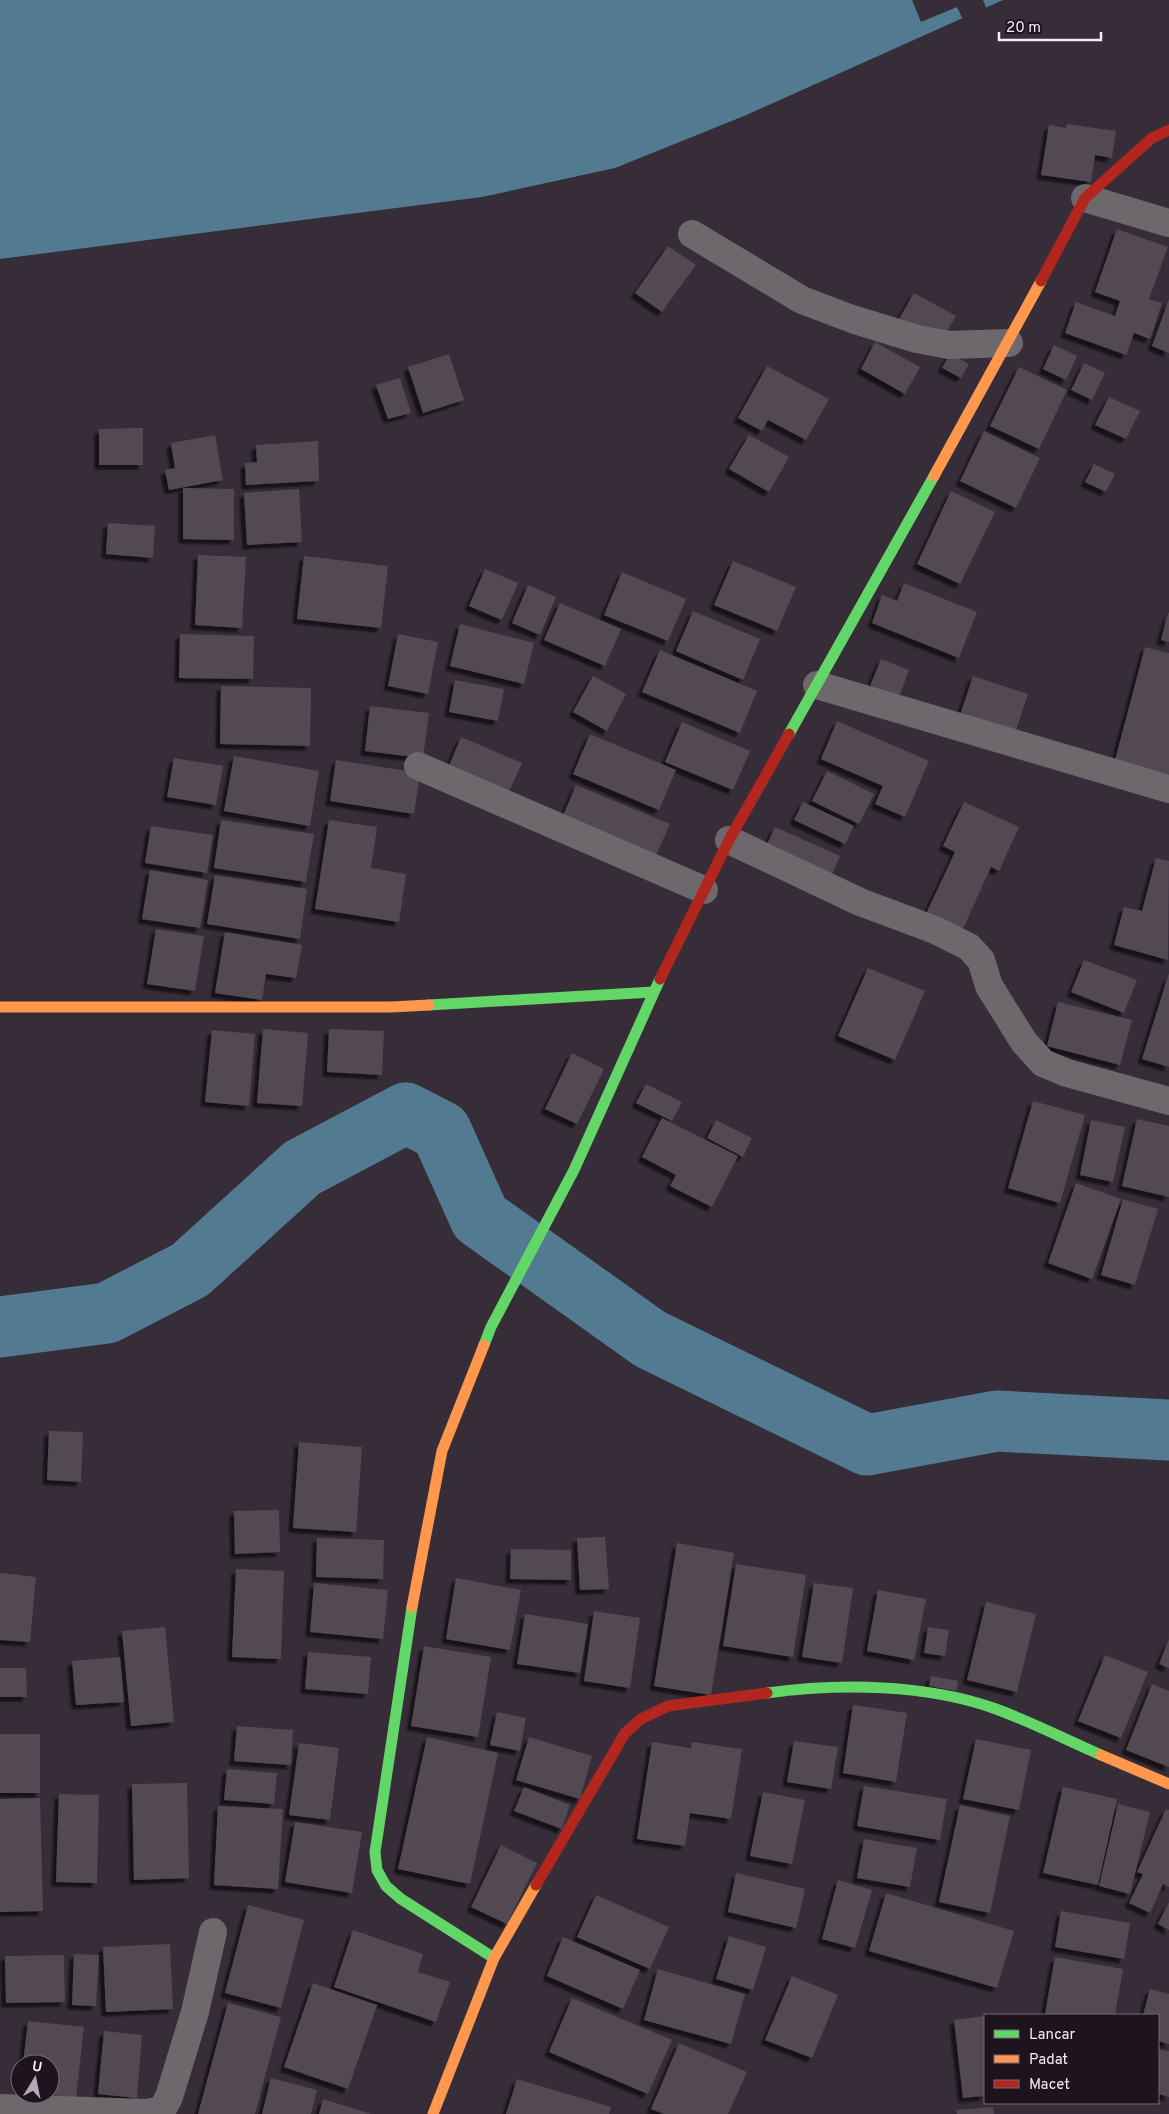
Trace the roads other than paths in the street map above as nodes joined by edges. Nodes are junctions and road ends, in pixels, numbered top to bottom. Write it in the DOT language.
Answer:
graph roads {
  1 [pos="1169,130"];
  2 [pos="1085,198"];
  3 [pos="1169,224"];
  4 [pos="692,234"];
  5 [pos="1009,343"];
  6 [pos="817,685"];
  7 [pos="418,766"];
  8 [pos="1169,789"];
  9 [pos="730,840"];
  10 [pos="704,890"];
  11 [pos="653,992"];
  12 [pos="0,1007"];
  13 [pos="1169,1101"];
  14 [pos="1169,1784"];
  15 [pos="213,1932"];
  16 [pos="494,1958"];
  17 [pos="0,2108"];
  18 [pos="433,2114"];
  1 -- 2 [label="street"];
  2 -- 3 [label="street"];
  2 -- 5 [label="street"];
  4 -- 5 [label="street"];
  5 -- 6 [label="street"];
  6 -- 8 [label="street"];
  6 -- 9 [label="street"];
  7 -- 10 [label="street"];
  9 -- 10 [label="street"];
  9 -- 13 [label="street"];
  10 -- 11 [label="street"];
  11 -- 12 [label="street"];
  11 -- 16 [label="street"];
  14 -- 16 [label="street"];
  15 -- 17 [label="street"];
  16 -- 18 [label="street"];
}
